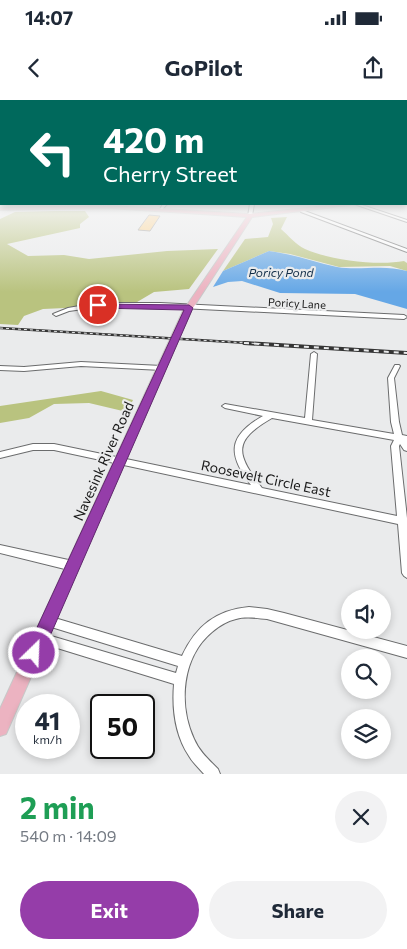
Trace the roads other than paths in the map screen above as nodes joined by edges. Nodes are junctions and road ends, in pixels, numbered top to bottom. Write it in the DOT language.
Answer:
graph roads {
  1 [pos="241,229"];
  2 [pos="350,229"];
  3 [pos="407,251"];
  4 [pos="189,308"];
  5 [pos="56,314"];
  6 [pos="404,317"];
  7 [pos="314,354"];
  8 [pos="397,366"];
  9 [pos="0,368"];
  10 [pos="162,368"];
  11 [pos="225,406"];
  12 [pos="271,415"];
  13 [pos="308,421"];
  14 [pos="403,438"];
  15 [pos="407,448"];
  16 [pos="0,455"];
  17 [pos="120,461"];
  18 [pos="259,490"];
  19 [pos="405,522"];
  20 [pos="0,549"];
  21 [pos="73,566"];
  22 [pos="407,573"];
  23 [pos="48,621"];
  24 [pos="41,638"];
  25 [pos="407,652"];
  26 [pos="184,662"];
  27 [pos="180,680"];
  28 [pos="3,712"];
  29 [pos="0,728"];
  30 [pos="213,774"];
  1 -- 4 [label="main road, Navesink River Road"];
  2 -- 3 [label="street"];
  4 -- 5 [label="street, Poricy Lane"];
  4 -- 6 [label="street, Poricy Lane"];
  4 -- 10 [label="main road, Navesink River Road"];
  7 -- 13 [label="street"];
  8 -- 14 [label="street"];
  9 -- 10 [label="street"];
  10 -- 17 [label="main road, Navesink River Road"];
  11 -- 12 [label="street"];
  12 -- 13 [label="street"];
  12 -- 18 [label="street"];
  13 -- 14 [label="street"];
  14 -- 15 [label="street"];
  14 -- 19 [label="street"];
  16 -- 17 [label="street, Roosevelt Circle East"];
  17 -- 18 [label="street, Roosevelt Circle East"];
  17 -- 21 [label="main road, Navesink River Road"];
  18 -- 19 [label="street, Roosevelt Circle East"];
  19 -- 22 [label="street"];
  20 -- 21 [label="street"];
  21 -- 23 [label="main road, Navesink River Road"];
  23 -- 24 [label="main road, Navesink River Road"];
  23 -- 26 [label="street"];
  24 -- 27 [label="street"];
  24 -- 28 [label="main road, Navesink River Road"];
  25 -- 26 [label="street"];
  26 -- 27 [label="street"];
  27 -- 30 [label="street"];
  28 -- 29 [label="main road, Navesink River Road"];
}
